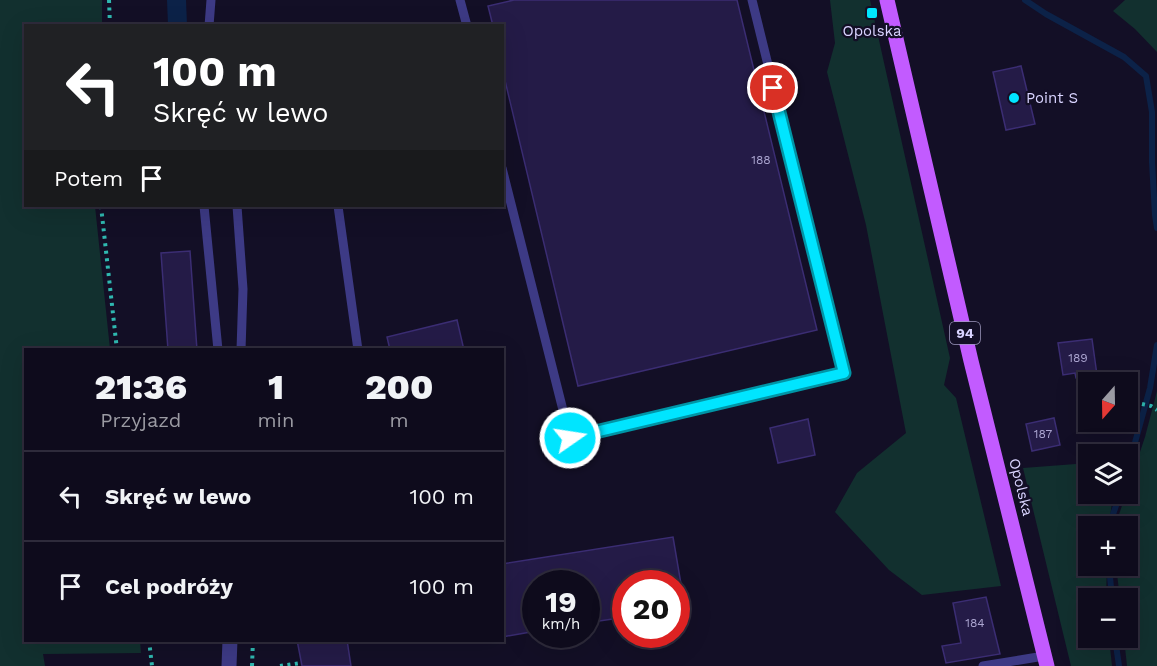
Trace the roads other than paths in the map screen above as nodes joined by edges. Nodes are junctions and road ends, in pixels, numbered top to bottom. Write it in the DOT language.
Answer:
graph roads {
  1 [pos="211,0"];
  2 [pos="460,0"];
  3 [pos="752,0"];
  4 [pos="887,0"];
  5 [pos="209,24"];
  6 [pos="466,24"];
  7 [pos="504,176"];
  8 [pos="204,207"];
  9 [pos="237,207"];
  10 [pos="338,207"];
  11 [pos="218,348"];
  12 [pos="240,348"];
  13 [pos="358,348"];
  14 [pos="230,642"];
  15 [pos="1045,661"];
  16 [pos="229,666"];
  17 [pos="983,666"];
  1 -- 5 [label="lane"];
  2 -- 6 [label="lane"];
  3 -- 7 [label="lane"];
  4 -- 15 [label="main road, Opolska / 94"];
  8 -- 11 [label="lane"];
  9 -- 12 [label="lane"];
  10 -- 13 [label="lane"];
  14 -- 16 [label="street"];
  15 -- 17 [label="lane"];
}
